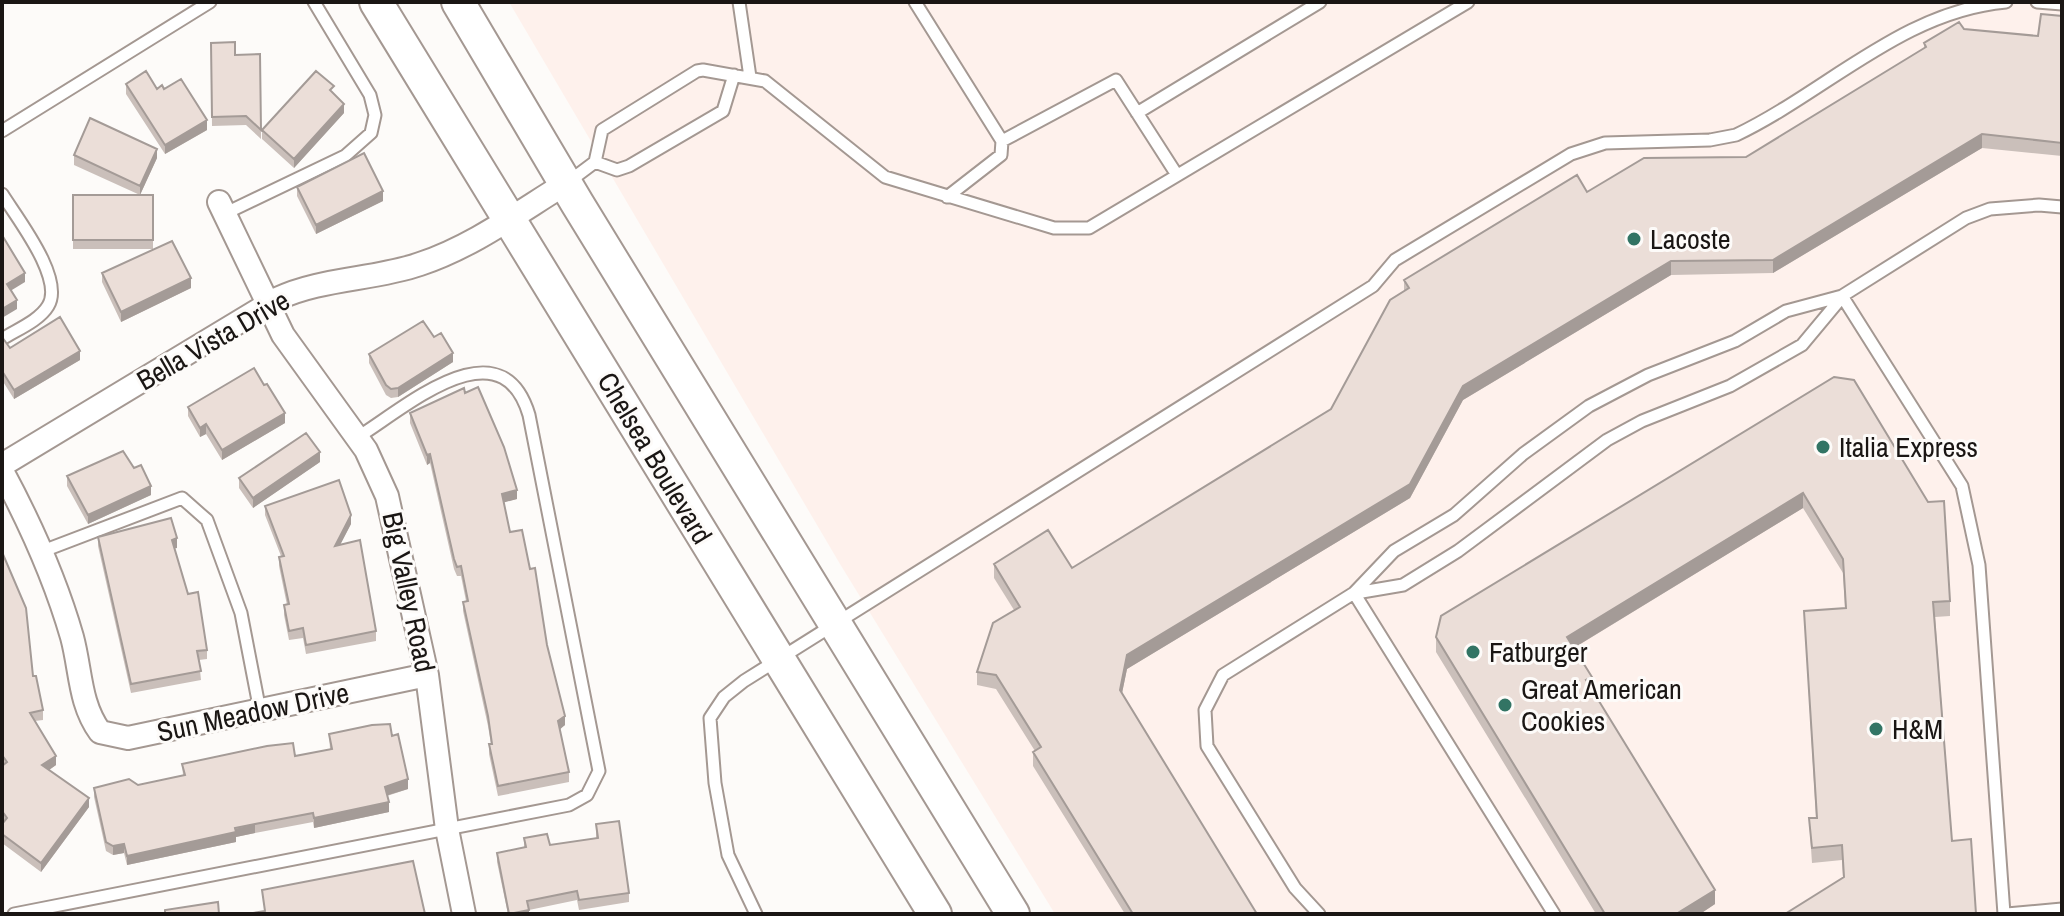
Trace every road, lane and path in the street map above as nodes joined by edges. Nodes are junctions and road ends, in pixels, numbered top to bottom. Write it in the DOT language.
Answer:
graph roads {
  1 [pos="210,2"];
  2 [pos="314,2"];
  3 [pos="376,2"];
  4 [pos="458,2"];
  5 [pos="739,2"];
  6 [pos="915,2"];
  7 [pos="1320,2"];
  8 [pos="1468,2"];
  9 [pos="2006,2"];
  10 [pos="2037,2"];
  11 [pos="2062,4"];
  12 [pos="734,75"];
  13 [pos="750,77"];
  14 [pos="1137,113"];
  15 [pos="2,131"];
  16 [pos="1002,141"];
  17 [pos="595,162"];
  18 [pos="1177,175"];
  19 [pos="565,184"];
  20 [pos="2,194"];
  21 [pos="947,197"];
  22 [pos="2062,207"];
  23 [pos="222,208"];
  24 [pos="509,218"];
  25 [pos="1842,296"];
  26 [pos="267,303"];
  27 [pos="2,339"];
  28 [pos="358,437"];
  29 [pos="2,468"];
  30 [pos="43,551"];
  31 [pos="1354,593"];
  32 [pos="835,624"];
  33 [pos="777,658"];
  34 [pos="427,675"];
  35 [pos="260,711"];
  36 [pos="447,829"];
  37 [pos="2062,909"];
  38 [pos="14,914"];
  39 [pos="464,914"];
  40 [pos="756,914"];
  41 [pos="935,914"];
  42 [pos="1013,914"];
  43 [pos="1319,914"];
  44 [pos="1554,914"];
  45 [pos="2005,914"];
  1 -- 15 [label="lane"];
  2 -- 23 [label="lane"];
  3 -- 24 [label="main road, Chelsea Boulevard"];
  4 -- 19 [label="main road"];
  5 -- 13 [label="lane"];
  6 -- 16 [label="lane"];
  7 -- 14 [label="lane"];
  8 -- 18 [label="lane"];
  9 -- 32 [label="lane"];
  10 -- 11 [label="lane"];
  12 -- 13 [label="lane"];
  12 -- 17 [label="lane"];
  12 -- 17 [label="lane"];
  13 -- 21 [label="lane"];
  14 -- 16 [label="lane"];
  14 -- 18 [label="lane"];
  16 -- 21 [label="lane"];
  17 -- 19 [label="lane"];
  18 -- 21 [label="lane"];
  19 -- 24 [label="street, Bella Vista Drive"];
  19 -- 32 [label="main road"];
  20 -- 27 [label="lane"];
  22 -- 25 [label="lane"];
  23 -- 26 [label="street, Big Valley Road"];
  24 -- 26 [label="street, Bella Vista Drive"];
  24 -- 33 [label="main road, Chelsea Boulevard"];
  25 -- 31 [label="lane"];
  25 -- 31 [label="lane"];
  25 -- 45 [label="lane"];
  26 -- 28 [label="street, Big Valley Road"];
  26 -- 29 [label="street, Bella Vista Drive"];
  28 -- 34 [label="street, Big Valley Road"];
  28 -- 36 [label="lane"];
  29 -- 30 [label="street"];
  30 -- 35 [label="street, Sun Meadow Drive"];
  30 -- 35 [label="lane"];
  31 -- 43 [label="lane"];
  31 -- 44 [label="lane"];
  32 -- 33 [label="lane"];
  32 -- 42 [label="main road"];
  33 -- 40 [label="lane"];
  33 -- 41 [label="main road, Chelsea Boulevard"];
  34 -- 35 [label="street, Sun Meadow Drive"];
  34 -- 36 [label="street, Big Valley Road"];
  36 -- 38 [label="lane"];
  36 -- 39 [label="street, Big Valley Road"];
  37 -- 45 [label="lane"];
}
